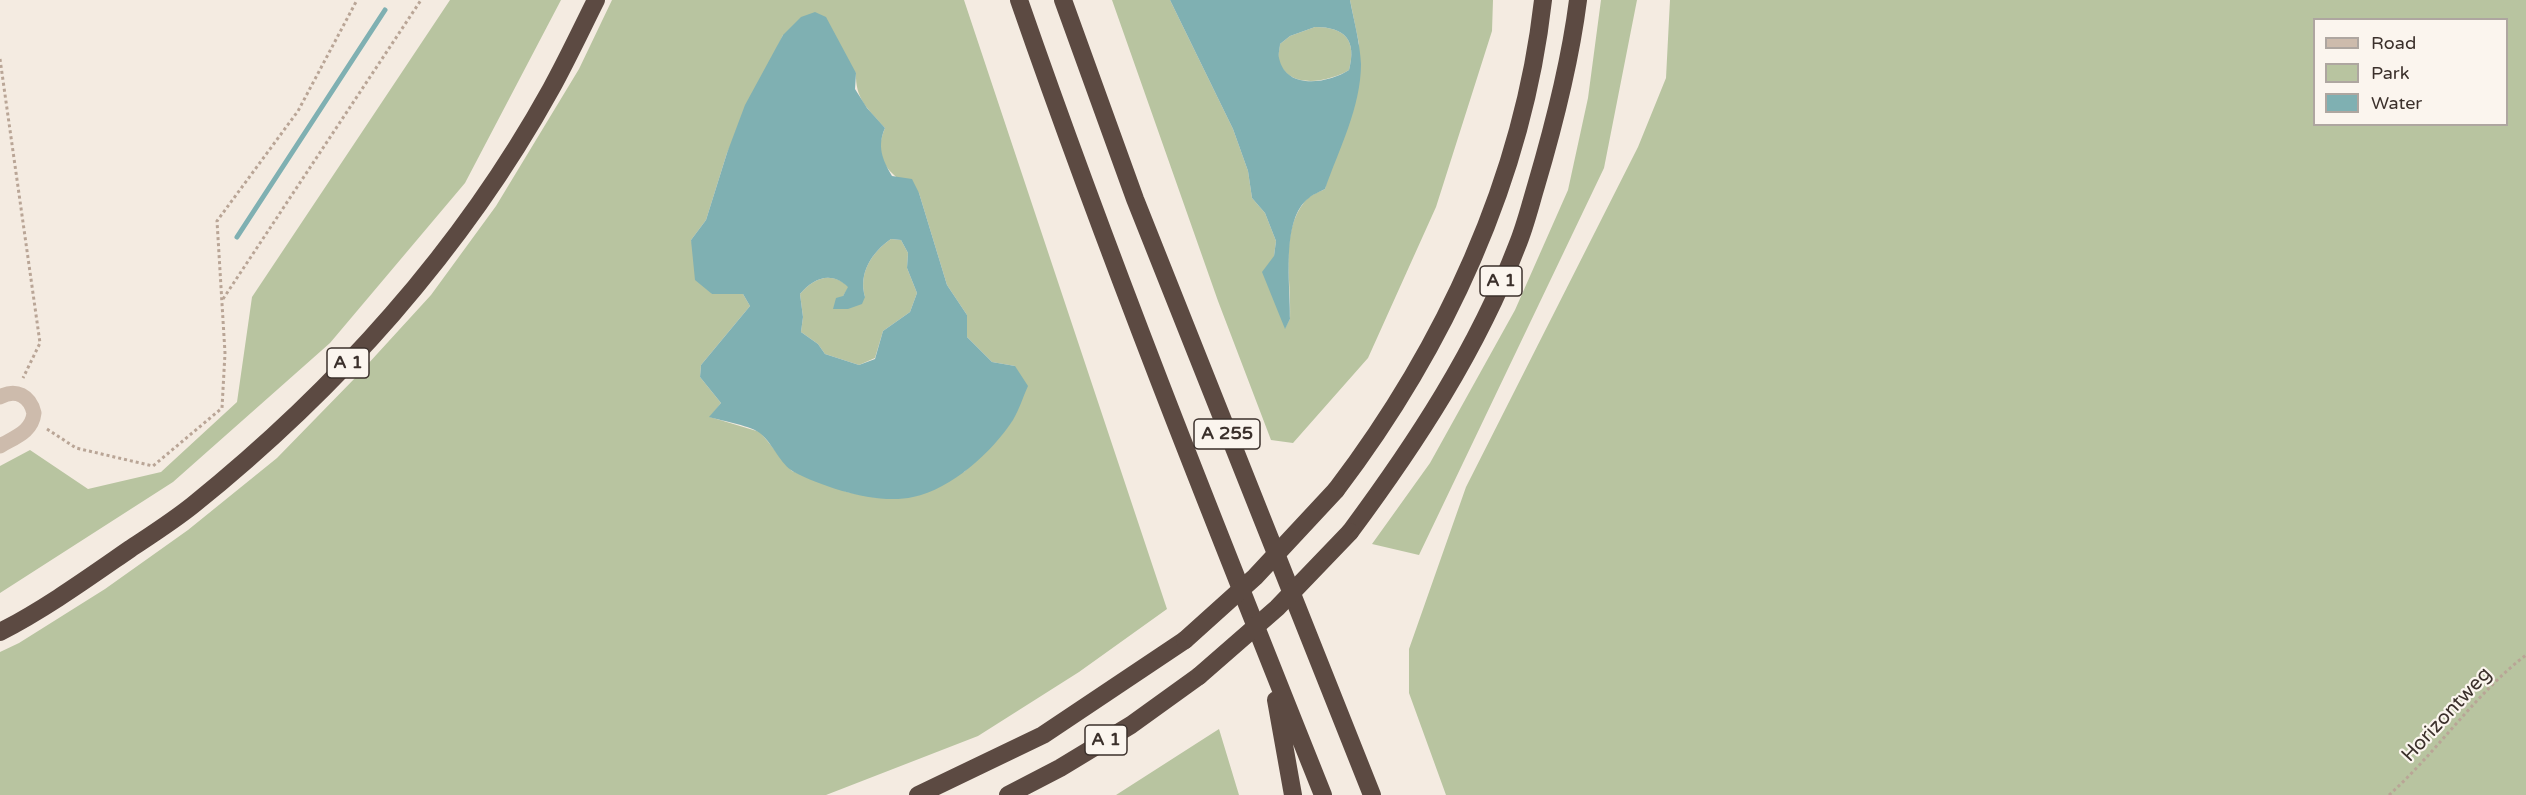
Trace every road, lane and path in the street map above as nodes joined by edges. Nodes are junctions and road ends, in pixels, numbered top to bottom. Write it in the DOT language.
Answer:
graph roads {
  1 [pos="357,0"];
  2 [pos="421,0"];
  3 [pos="596,0"];
  4 [pos="1019,0"];
  5 [pos="1063,0"];
  6 [pos="1543,0"];
  7 [pos="1578,0"];
  8 [pos="0,59"];
  9 [pos="222,300"];
  10 [pos="8,395"];
  11 [pos="33,420"];
  12 [pos="0,446"];
  13 [pos="0,632"];
  14 [pos="2526,655"];
  15 [pos="1270,662"];
  16 [pos="918,795"];
  17 [pos="1008,795"];
  18 [pos="1293,795"];
  19 [pos="1323,795"];
  20 [pos="1372,795"];
  21 [pos="2389,795"];
  1 -- 9 [label="path"];
  2 -- 9 [label="path"];
  3 -- 13 [label="highway, A 1"];
  4 -- 15 [label="highway, A 255"];
  5 -- 20 [label="highway, A 255"];
  6 -- 16 [label="highway, bridge"];
  7 -- 17 [label="highway, A 1, bridge"];
  8 -- 10 [label="path"];
  9 -- 11 [label="path"];
  10 -- 11 [label="street"];
  11 -- 12 [label="street"];
  14 -- 21 [label="path, Horizontweg"];
  15 -- 18 [label="highway"];
  15 -- 19 [label="highway, A 255"];
}
